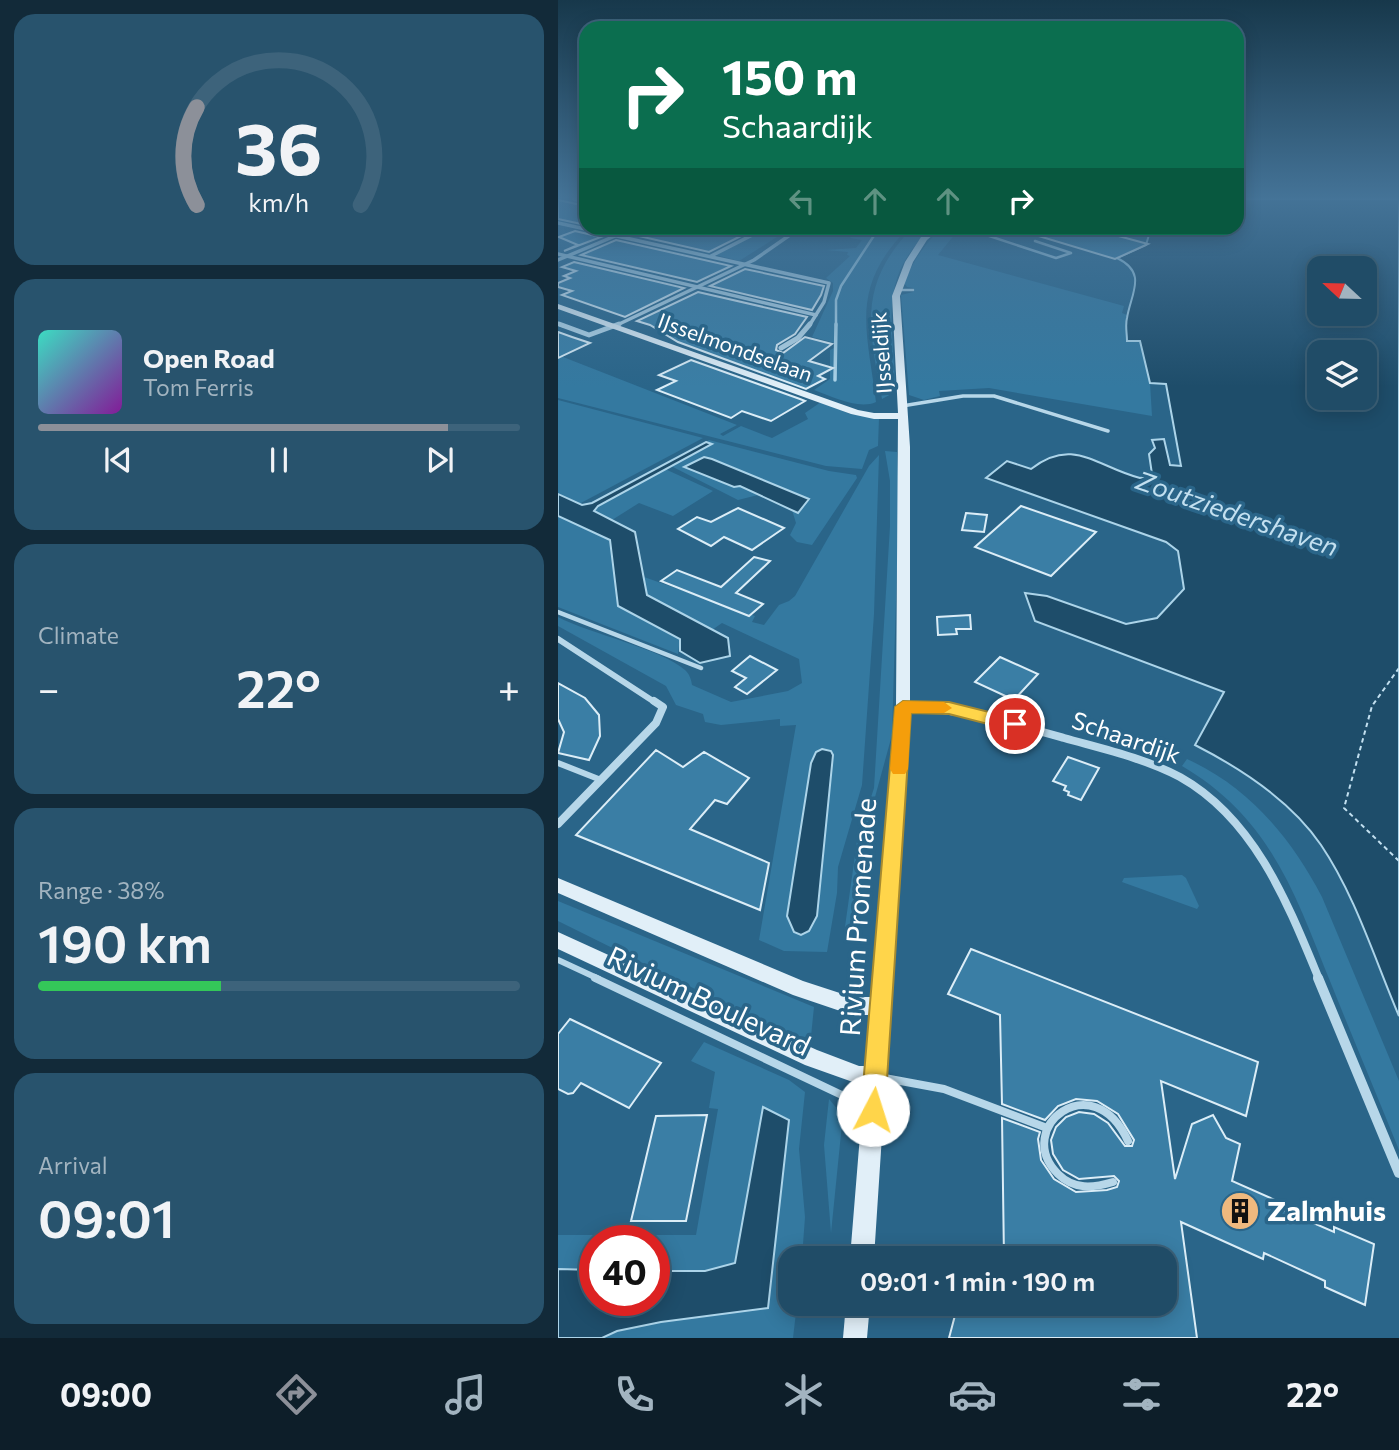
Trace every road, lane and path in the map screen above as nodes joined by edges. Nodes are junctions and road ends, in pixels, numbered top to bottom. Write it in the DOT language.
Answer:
graph roads {
  1 [pos="590,261"];
  2 [pos="732,261"];
  3 [pos="748,261"];
  4 [pos="912,261"];
  5 [pos="744,264"];
  6 [pos="699,287"];
  7 [pos="897,290"];
  8 [pos="913,290"];
  9 [pos="558,306"];
  10 [pos="816,315"];
  11 [pos="558,324"];
  12 [pos="616,326"];
  13 [pos="781,348"];
  14 [pos="903,411"];
  15 [pos="1108,431"];
  16 [pos="558,612"];
  17 [pos="558,639"];
  18 [pos="701,668"];
  19 [pos="903,707"];
  20 [pos="558,763"];
  21 [pos="601,780"];
  22 [pos="558,824"];
  23 [pos="558,885"];
  24 [pos="558,940"];
  25 [pos="558,960"];
  26 [pos="882,1006"];
  27 [pos="876,1077"];
  28 [pos="873,1110"];
  29 [pos="1047,1128"];
  30 [pos="1128,1141"];
  31 [pos="1399,1173"];
  32 [pos="1113,1182"];
  33 [pos="863,1246"];
  34 [pos="857,1316"];
  35 [pos="855,1338"];
  1 -- 6 [label="street"];
  2 -- 5 [label="street"];
  3 -- 5 [label="street"];
  4 -- 7 [label="street, IJsseldijk"];
  5 -- 6 [label="street"];
  5 -- 10 [label="street"];
  6 -- 10 [label="street"];
  6 -- 12 [label="street"];
  7 -- 8 [label="lane"];
  7 -- 14 [label="street, IJsseldijk"];
  9 -- 12 [label="street, IJsselmondselaan"];
  10 -- 13 [label="street"];
  11 -- 12 [label="street"];
  12 -- 14 [label="street, IJsselmondselaan"];
  14 -- 15 [label="lane"];
  14 -- 19 [label="street"];
  16 -- 18 [label="lane"];
  17 -- 21 [label="street"];
  19 -- 26 [label="street, Rivium Promenade"];
  19 -- 31 [label="street, Schaardijk"];
  20 -- 21 [label="lane"];
  21 -- 22 [label="street"];
  23 -- 26 [label="street, Rivium Boulevard"];
  24 -- 27 [label="street, Rivium Boulevard"];
  25 -- 28 [label="lane, Rivium Boulevard"];
  26 -- 27 [label="street, Rivium Promenade"];
  27 -- 28 [label="street, Rivium Promenade"];
  27 -- 29 [label="lane"];
  28 -- 33 [label="street, Rivium Promenade"];
  29 -- 30 [label="lane"];
  29 -- 32 [label="lane"];
  34 -- 35 [label="street"];
}
